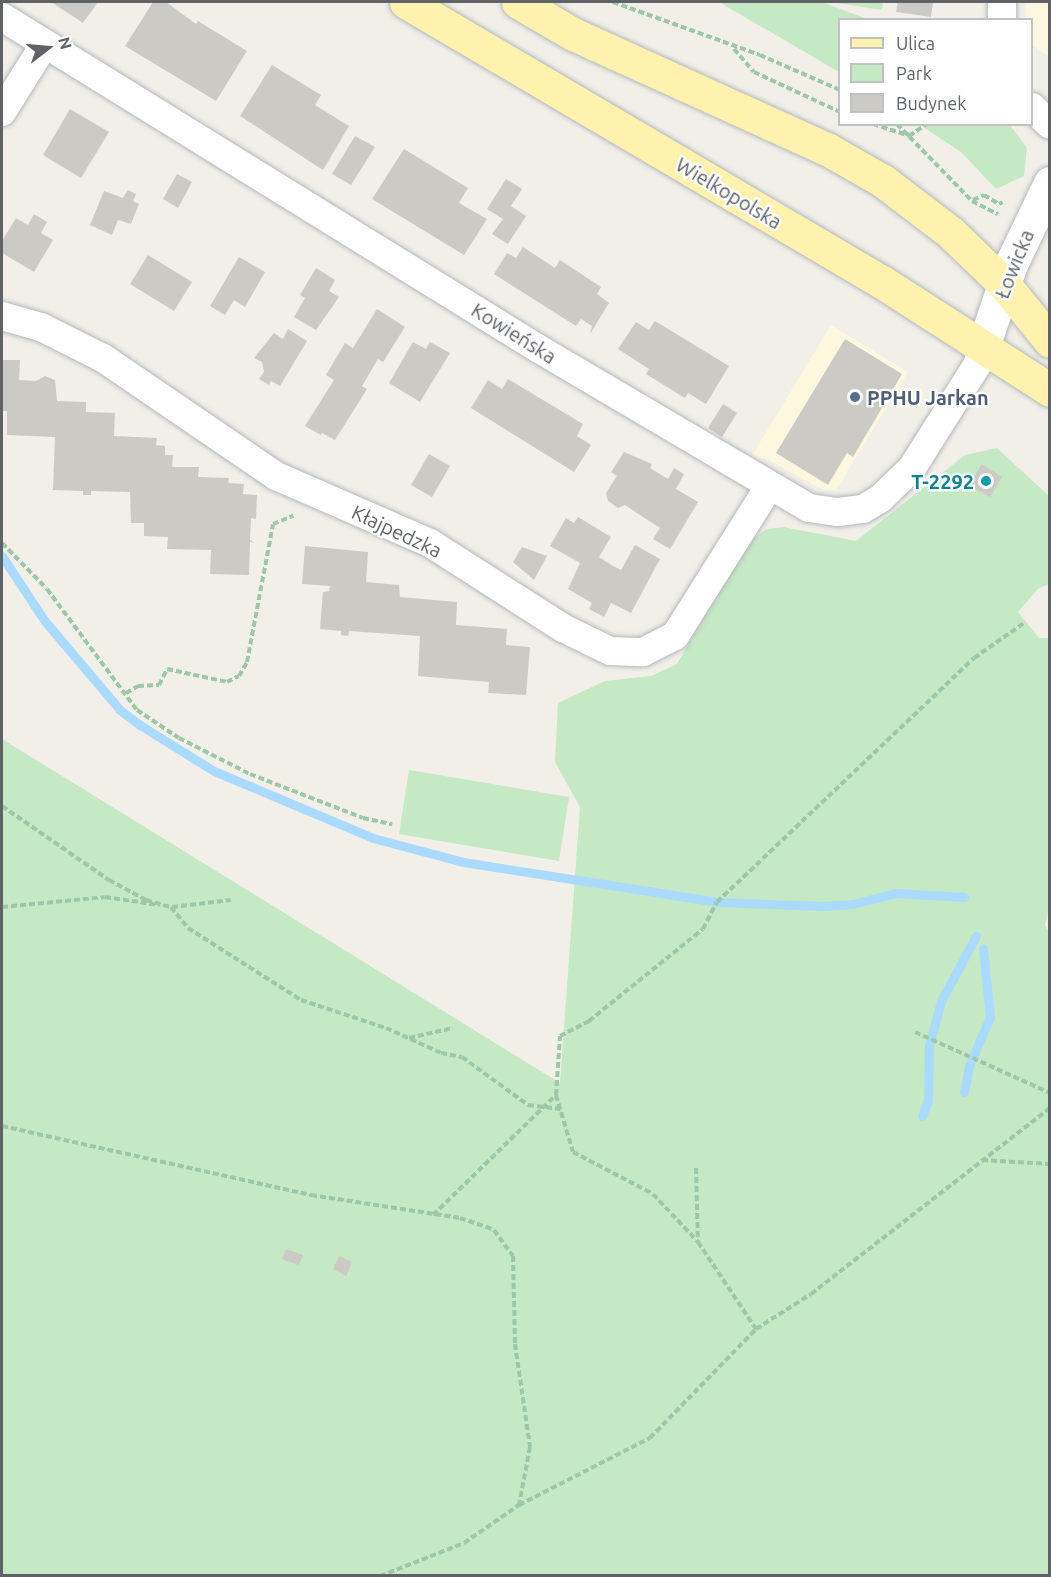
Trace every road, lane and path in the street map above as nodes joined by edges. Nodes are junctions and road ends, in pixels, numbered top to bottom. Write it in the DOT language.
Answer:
graph roads {
  1 [pos="406,2"];
  2 [pos="518,2"];
  3 [pos="613,2"];
  4 [pos="1002,2"];
  5 [pos="2,17"];
  6 [pos="1002,18"];
  7 [pos="44,45"];
  8 [pos="734,49"];
  9 [pos="838,89"];
  10 [pos="1033,108"];
  11 [pos="838,111"];
  12 [pos="2,112"];
  13 [pos="1050,125"];
  14 [pos="879,126"];
  15 [pos="899,126"];
  16 [pos="924,126"];
  17 [pos="909,136"];
  18 [pos="1050,183"];
  19 [pos="972,201"];
  20 [pos="999,204"];
  21 [pos="998,214"];
  22 [pos="1004,284"];
  23 [pos="2,316"];
  24 [pos="1050,341"];
  25 [pos="983,347"];
  26 [pos="1050,390"];
  27 [pos="769,487"];
  28 [pos="316,495"];
  29 [pos="2,543"];
  30 [pos="1024,623"];
  31 [pos="126,693"];
  32 [pos="2,806"];
  33 [pos="393,825"];
  34 [pos="231,900"];
  35 [pos="2,907"];
  36 [pos="171,907"];
  37 [pos="453,1028"];
  38 [pos="915,1032"];
  39 [pos="409,1038"];
  40 [pos="1050,1094"];
  41 [pos="556,1095"];
  42 [pos="1050,1108"];
  43 [pos="538,1109"];
  44 [pos="561,1109"];
  45 [pos="2,1126"];
  46 [pos="982,1160"];
  47 [pos="1050,1164"];
  48 [pos="696,1168"];
  49 [pos="433,1215"];
  50 [pos="698,1242"];
  51 [pos="756,1329"];
  52 [pos="519,1505"];
  53 [pos="380,1575"];
  1 -- 25 [label="main road, Wielkopolska"];
  2 -- 22 [label="main road"];
  3 -- 8 [label="path"];
  4 -- 6 [label="street"];
  5 -- 7 [label="street, Kowieńska"];
  7 -- 12 [label="street"];
  7 -- 27 [label="street, Kowieńska"];
  8 -- 9 [label="path"];
  8 -- 11 [label="path"];
  10 -- 13 [label="street"];
  14 -- 17 [label="path"];
  15 -- 17 [label="path"];
  16 -- 17 [label="path"];
  17 -- 19 [label="path"];
  18 -- 22 [label="street, Łowicka"];
  19 -- 20 [label="path"];
  19 -- 21 [label="path"];
  22 -- 24 [label="main road"];
  22 -- 25 [label="street, Łowicka"];
  23 -- 28 [label="street, Kłajpedzka"];
  25 -- 26 [label="main road, Wielkopolska"];
  25 -- 27 [label="street, Kowieńska"];
  27 -- 28 [label="street, Kłajpedzka"];
  28 -- 31 [label="path"];
  29 -- 31 [label="path"];
  30 -- 41 [label="path"];
  31 -- 33 [label="path"];
  32 -- 36 [label="path"];
  34 -- 36 [label="path"];
  35 -- 36 [label="path"];
  36 -- 39 [label="path"];
  37 -- 39 [label="path"];
  38 -- 40 [label="path"];
  39 -- 43 [label="path"];
  41 -- 43 [label="path"];
  41 -- 44 [label="path"];
  42 -- 46 [label="path"];
  43 -- 44 [label="path"];
  43 -- 49 [label="path"];
  44 -- 50 [label="path"];
  45 -- 49 [label="path"];
  46 -- 47 [label="path"];
  46 -- 51 [label="path"];
  48 -- 50 [label="path"];
  49 -- 52 [label="path"];
  50 -- 51 [label="path"];
  51 -- 52 [label="path"];
  52 -- 53 [label="path"];
}
